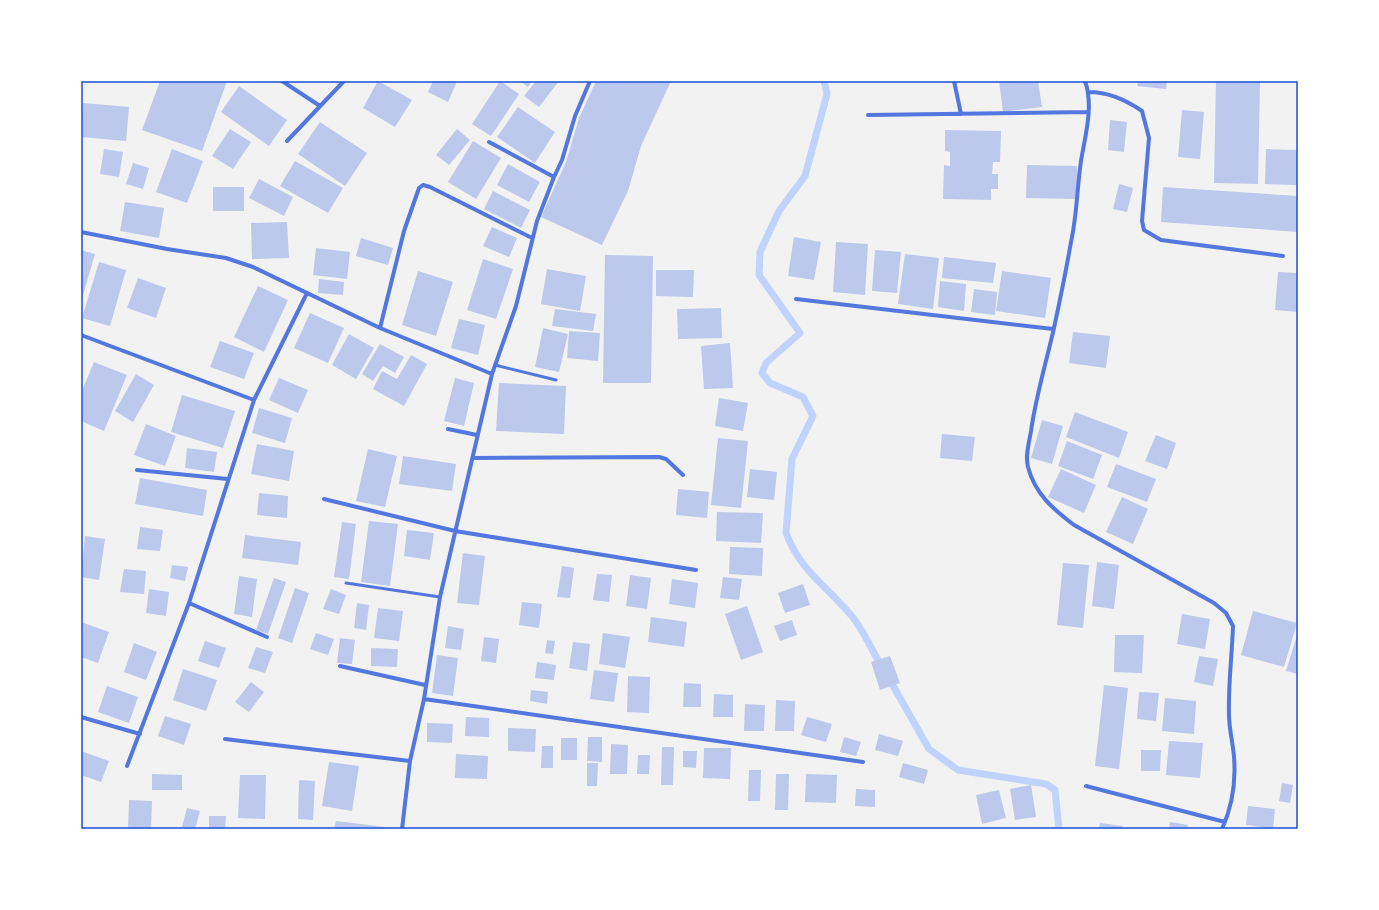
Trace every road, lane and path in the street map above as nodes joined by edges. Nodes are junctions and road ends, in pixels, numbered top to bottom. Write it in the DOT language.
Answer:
graph roads {
  1 [pos="282,81"];
  2 [pos="344,81"];
  3 [pos="590,81"];
  4 [pos="954,81"];
  5 [pos="1085,81"];
  6 [pos="1089,92"];
  7 [pos="320,106"];
  8 [pos="1088,112"];
  9 [pos="961,114"];
  10 [pos="868,115"];
  11 [pos="286,141"];
  12 [pos="489,142"];
  13 [pos="554,177"];
  14 [pos="81,232"];
  15 [pos="532,238"];
  16 [pos="1283,256"];
  17 [pos="307,293"];
  18 [pos="796,299"];
  19 [pos="380,328"];
  20 [pos="1053,329"];
  21 [pos="81,335"];
  22 [pos="495,365"];
  23 [pos="492,374"];
  24 [pos="556,380"];
  25 [pos="254,400"];
  26 [pos="448,429"];
  27 [pos="477,435"];
  28 [pos="472,458"];
  29 [pos="137,470"];
  30 [pos="683,475"];
  31 [pos="228,479"];
  32 [pos="324,499"];
  33 [pos="455,531"];
  34 [pos="696,570"];
  35 [pos="346,583"];
  36 [pos="440,597"];
  37 [pos="189,602"];
  38 [pos="267,637"];
  39 [pos="340,666"];
  40 [pos="425,685"];
  41 [pos="424,699"];
  42 [pos="81,717"];
  43 [pos="140,734"];
  44 [pos="225,739"];
  45 [pos="410,762"];
  46 [pos="863,762"];
  47 [pos="127,766"];
  48 [pos="1086,786"];
  49 [pos="1225,822"];
  50 [pos="402,829"];
  51 [pos="1222,829"];
  1 -- 7 [label="street"];
  2 -- 7 [label="street"];
  3 -- 13 [label="street"];
  4 -- 9 [label="street"];
  5 -- 6 [label="street"];
  6 -- 8 [label="street"];
  6 -- 16 [label="street"];
  7 -- 11 [label="street"];
  8 -- 9 [label="street"];
  8 -- 20 [label="street"];
  9 -- 10 [label="street"];
  12 -- 13 [label="street"];
  13 -- 15 [label="street"];
  14 -- 17 [label="street"];
  15 -- 19 [label="street"];
  15 -- 22 [label="street"];
  17 -- 19 [label="street"];
  17 -- 25 [label="street"];
  18 -- 20 [label="street"];
  19 -- 23 [label="street"];
  20 -- 49 [label="street"];
  21 -- 25 [label="street"];
  22 -- 23 [label="street"];
  22 -- 24 [label="lane"];
  23 -- 27 [label="street"];
  25 -- 31 [label="street"];
  26 -- 27 [label="street"];
  27 -- 28 [label="street"];
  28 -- 30 [label="street"];
  28 -- 33 [label="street"];
  29 -- 31 [label="street"];
  31 -- 37 [label="street"];
  32 -- 33 [label="street"];
  33 -- 34 [label="street"];
  33 -- 36 [label="street"];
  35 -- 36 [label="lane"];
  36 -- 40 [label="street"];
  37 -- 38 [label="street"];
  37 -- 43 [label="street"];
  39 -- 40 [label="street"];
  40 -- 41 [label="street"];
  41 -- 45 [label="street"];
  41 -- 46 [label="street"];
  42 -- 43 [label="street"];
  43 -- 47 [label="street"];
  44 -- 45 [label="street"];
  45 -- 50 [label="street"];
  48 -- 49 [label="street"];
  49 -- 51 [label="street"];
}
